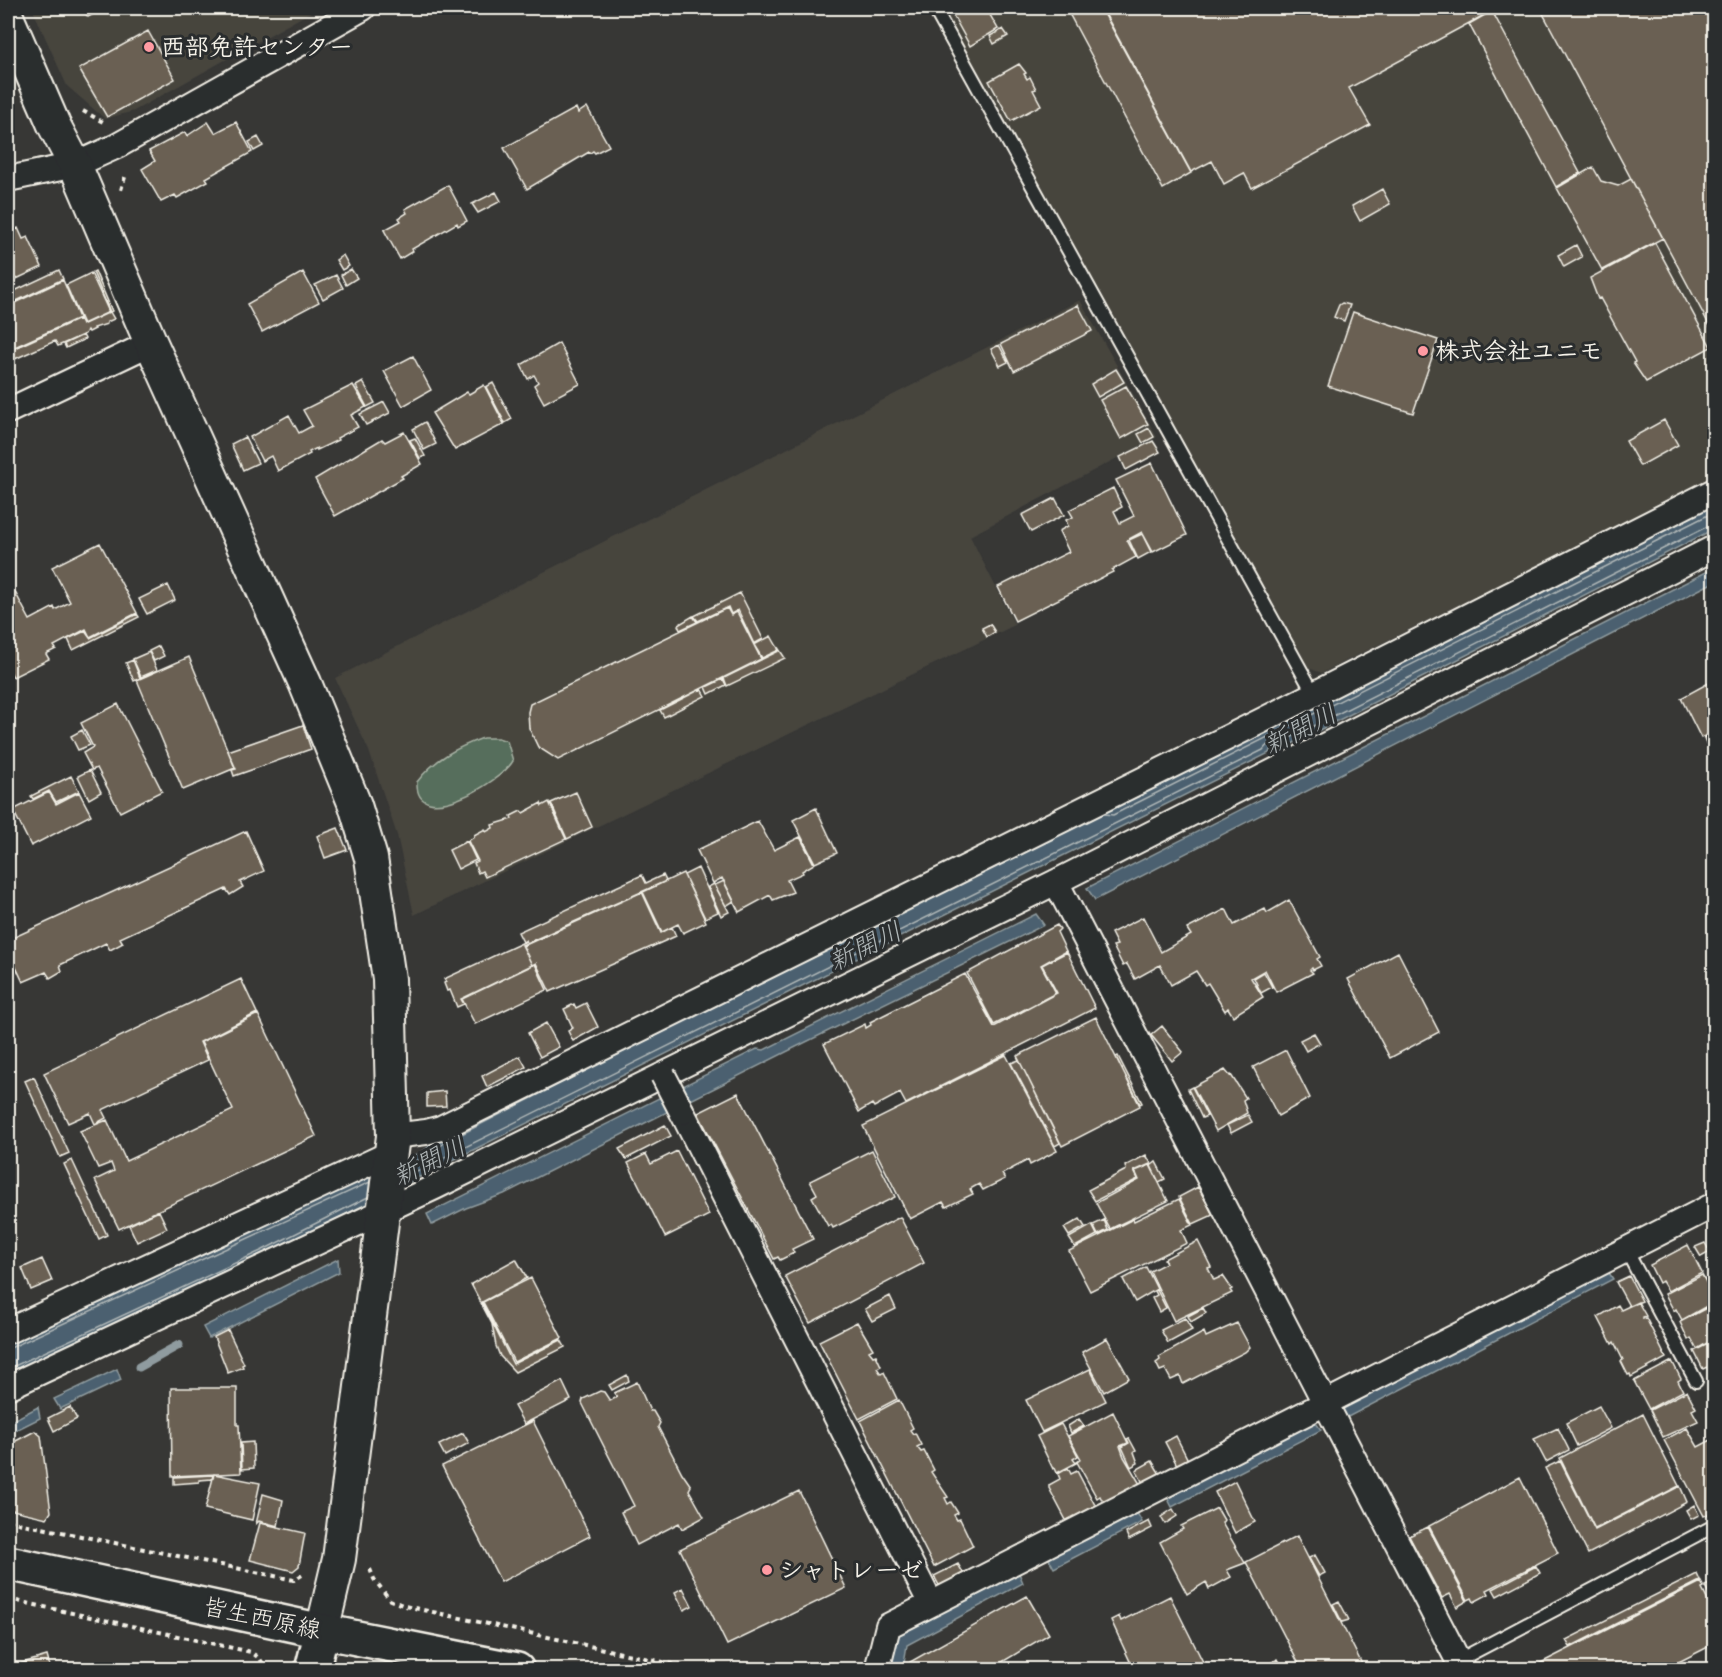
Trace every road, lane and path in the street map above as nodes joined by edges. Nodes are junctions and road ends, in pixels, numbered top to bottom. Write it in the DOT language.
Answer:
graph roads {
  1 [pos="363,8"];
  2 [pos="934,8"];
  3 [pos="8,18"];
  4 [pos="80,109"];
  5 [pos="113,122"];
  6 [pos="75,165"];
  7 [pos="8,179"];
  8 [pos="151,343"];
  9 [pos="8,411"];
  10 [pos="1714,491"];
  11 [pos="1714,549"];
  12 [pos="1314,694"];
  13 [pos="1056,882"];
  14 [pos="663,1076"];
  15 [pos="391,1150"];
  16 [pos="1714,1205"];
  17 [pos="384,1210"];
  18 [pos="1626,1250"];
  19 [pos="8,1331"];
  20 [pos="1696,1381"];
  21 [pos="8,1387"];
  22 [pos="1325,1402"];
  23 [pos="8,1521"];
  24 [pos="1714,1526"];
  25 [pos="8,1563"];
  26 [pos="369,1564"];
  27 [pos="305,1573"];
  28 [pos="270,1575"];
  29 [pos="268,1582"];
  30 [pos="8,1599"];
  31 [pos="931,1604"];
  32 [pos="405,1606"];
  33 [pos="404,1612"];
  34 [pos="322,1631"];
  35 [pos="1461,1665"];
  36 [pos="497,1667"];
  37 [pos="267,1670"];
  38 [pos="312,1670"];
  39 [pos="699,1670"];
  40 [pos="877,1670"];
  1 -- 6 [label="street"];
  2 -- 12 [label="lane"];
  3 -- 6 [label="street"];
  4 -- 5 [label="path"];
  6 -- 7 [label="street"];
  6 -- 8 [label="street"];
  8 -- 9 [label="street"];
  8 -- 15 [label="street"];
  10 -- 12 [label="street"];
  11 -- 13 [label="street"];
  12 -- 15 [label="street"];
  13 -- 14 [label="street"];
  13 -- 22 [label="street"];
  14 -- 17 [label="street"];
  14 -- 31 [label="street, bridge"];
  15 -- 17 [label="street"];
  15 -- 19 [label="street"];
  16 -- 18 [label="street"];
  17 -- 21 [label="street"];
  17 -- 34 [label="street"];
  18 -- 20 [label="lane"];
  18 -- 22 [label="street"];
  22 -- 31 [label="street"];
  22 -- 35 [label="street"];
  23 -- 28 [label="path"];
  24 -- 35 [label="lane"];
  25 -- 34 [label="main road, 皆生西原線"];
  26 -- 32 [label="path"];
  27 -- 28 [label="path"];
  28 -- 29 [label="path"];
  30 -- 37 [label="path"];
  31 -- 40 [label="street"];
  32 -- 33 [label="path"];
  32 -- 39 [label="path"];
  34 -- 36 [label="main road, 皆生西原線"];
  34 -- 38 [label="main road"];
}
